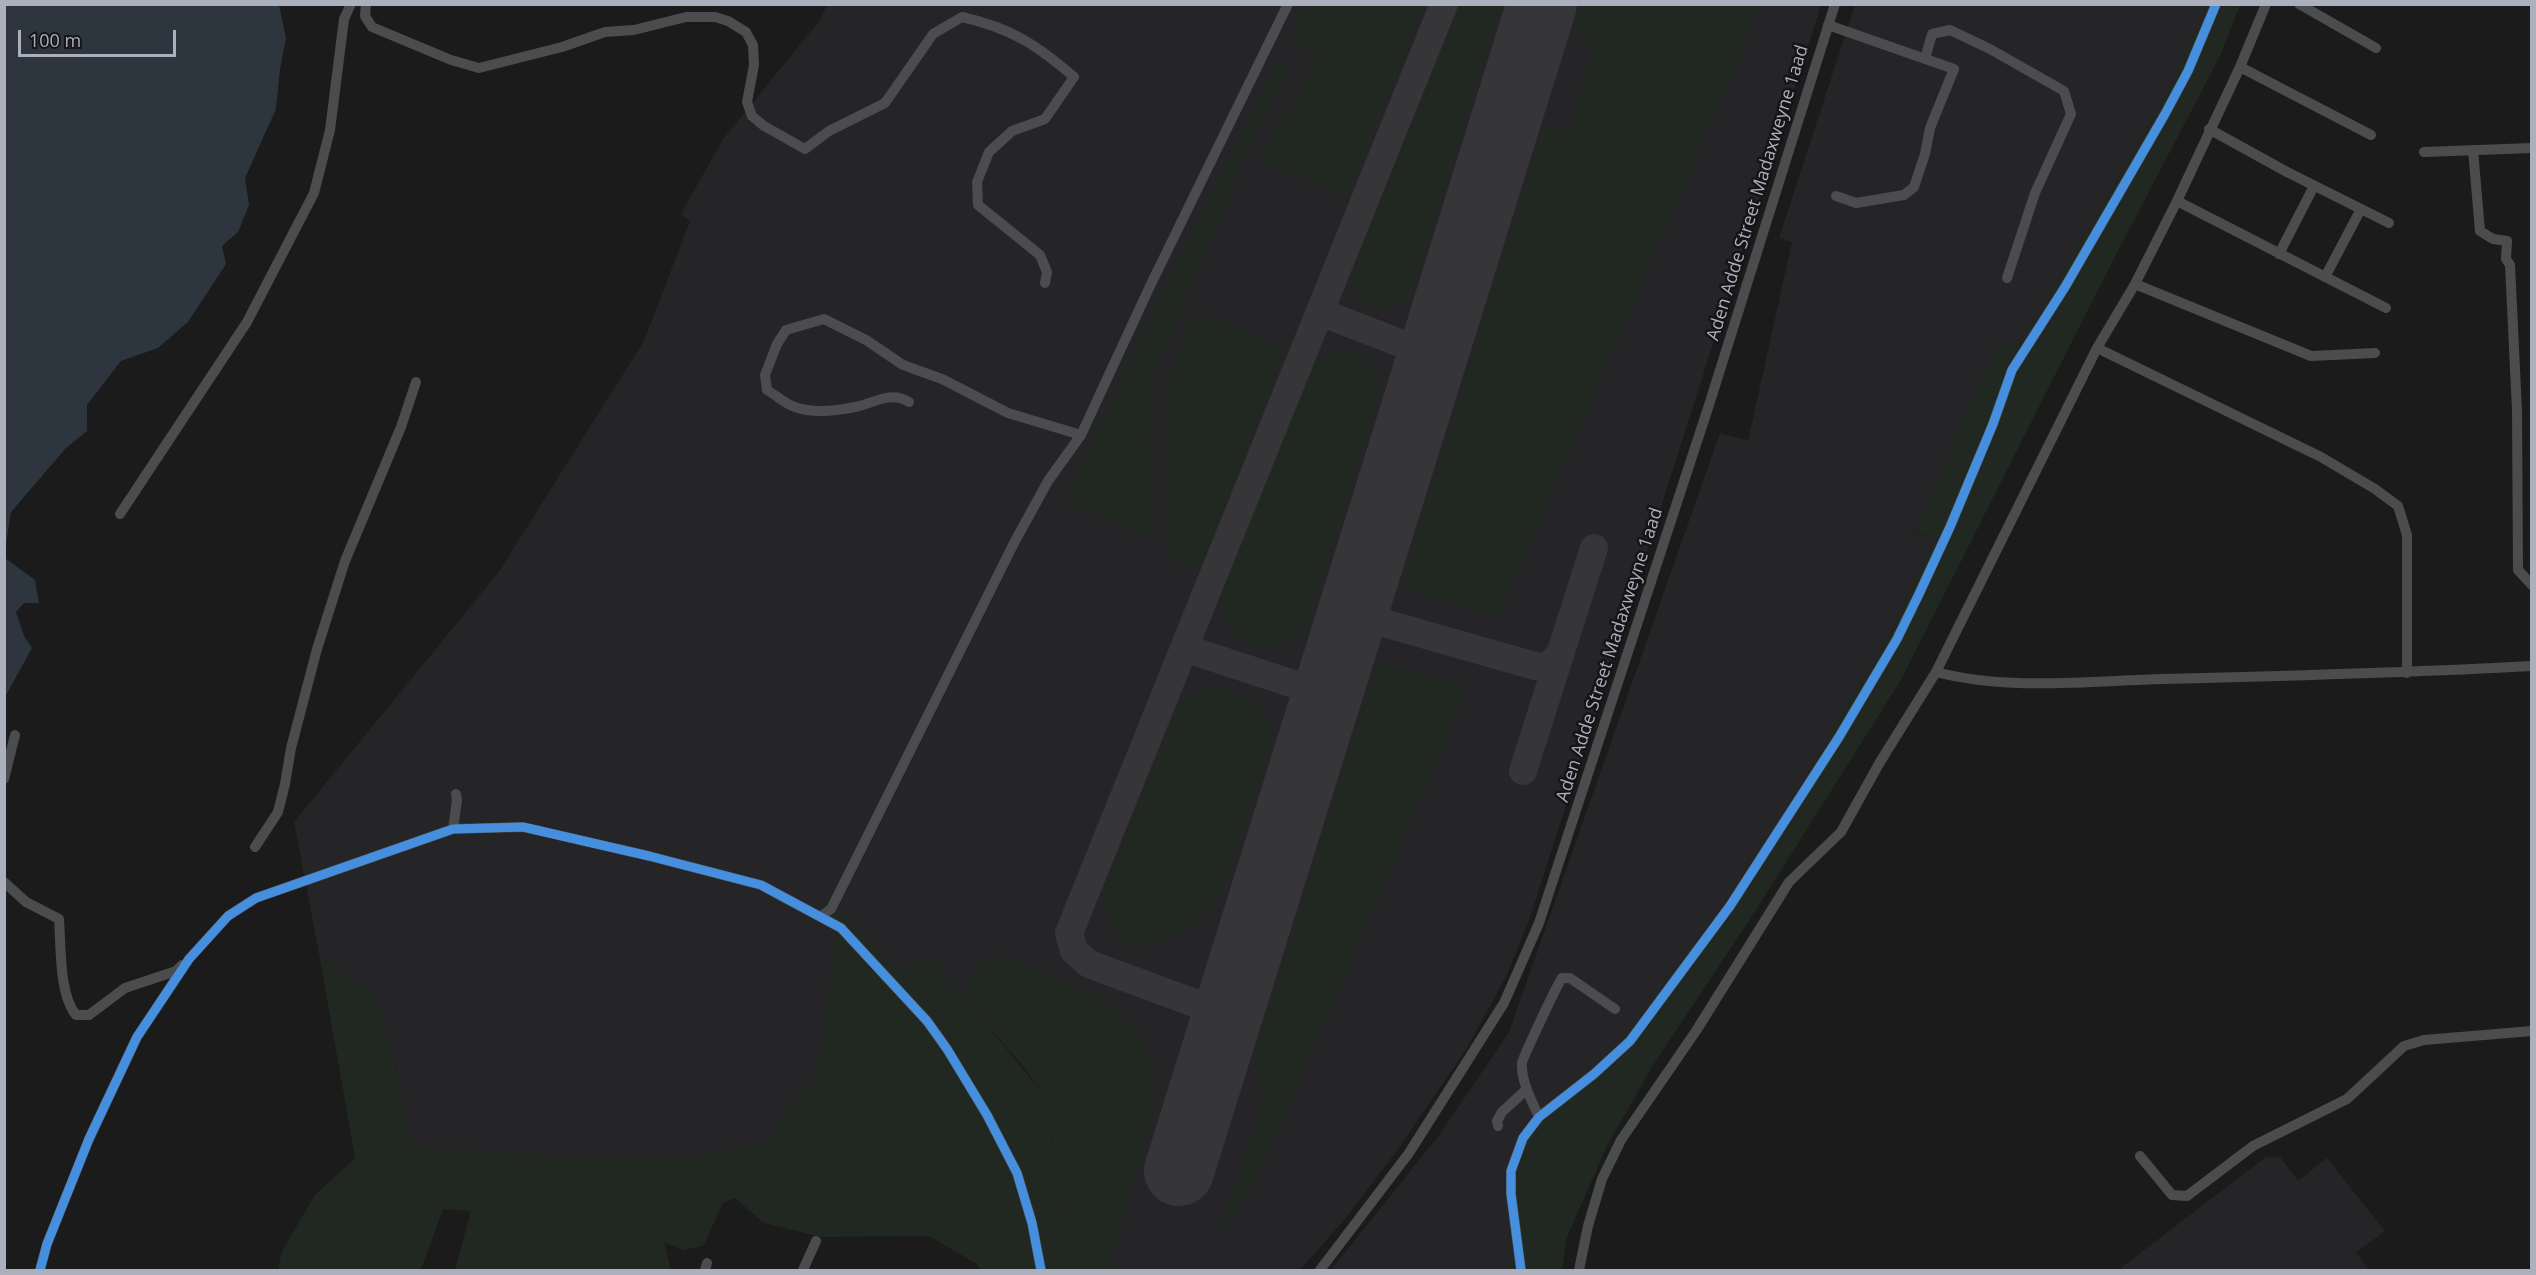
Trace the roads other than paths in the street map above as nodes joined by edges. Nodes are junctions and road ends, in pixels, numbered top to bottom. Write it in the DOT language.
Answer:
graph roads {
  1 [pos="351,4"];
  2 [pos="366,4"];
  3 [pos="1288,4"];
  4 [pos="1835,4"];
  5 [pos="2216,4"];
  6 [pos="2266,4"];
  7 [pos="2299,4"];
  8 [pos="1828,26"];
  9 [pos="2376,48"];
  10 [pos="1925,59"];
  11 [pos="2240,67"];
  12 [pos="2209,129"];
  13 [pos="2371,135"];
  14 [pos="2532,148"];
  15 [pos="2473,150"];
  16 [pos="2424,152"];
  17 [pos="2314,186"];
  18 [pos="1836,196"];
  19 [pos="2177,201"];
  20 [pos="2361,209"];
  21 [pos="2389,223"];
  22 [pos="2279,254"];
  23 [pos="2325,277"];
  24 [pos="2007,278"];
  25 [pos="1045,284"];
  26 [pos="2135,284"];
  27 [pos="2386,308"];
  28 [pos="2097,348"];
  29 [pos="2375,352"];
  30 [pos="416,382"];
  31 [pos="909,402"];
  32 [pos="1081,435"];
  33 [pos="120,514"];
  34 [pos="2532,585"];
  35 [pos="2532,666"];
  36 [pos="1936,672"];
  37 [pos="2407,673"];
  38 [pos="15,735"];
  39 [pos="4,778"];
  40 [pos="456,794"];
  41 [pos="453,829"];
  42 [pos="255,847"];
  43 [pos="4,882"];
  44 [pos="821,916"];
  45 [pos="189,959"];
  46 [pos="1615,1009"];
  47 [pos="2532,1031"];
  48 [pos="1527,1089"];
  49 [pos="1539,1117"];
  50 [pos="1498,1126"];
  51 [pos="2140,1156"];
  52 [pos="816,1241"];
  53 [pos="40,1270"];
  54 [pos="803,1270"];
  55 [pos="1041,1270"];
  56 [pos="1320,1270"];
  57 [pos="1521,1270"];
  58 [pos="1579,1270"];
  1 -- 33 [label="street"];
  2 -- 25 [label="street"];
  3 -- 32 [label="street"];
  4 -- 8 [label="street, Aden Adde Street Madaxweyne 1aad"];
  5 -- 49 [label="street"];
  6 -- 11 [label="street"];
  7 -- 9 [label="street"];
  8 -- 10 [label="street"];
  8 -- 56 [label="street, Aden Adde Street Madaxweyne 1aad"];
  10 -- 18 [label="street"];
  10 -- 24 [label="street"];
  11 -- 12 [label="street"];
  11 -- 13 [label="street"];
  12 -- 17 [label="street"];
  12 -- 19 [label="street"];
  14 -- 15 [label="street"];
  15 -- 16 [label="street"];
  15 -- 34 [label="street"];
  17 -- 20 [label="street"];
  17 -- 22 [label="street"];
  19 -- 22 [label="street"];
  19 -- 26 [label="street"];
  20 -- 21 [label="street"];
  20 -- 23 [label="street"];
  22 -- 23 [label="street"];
  23 -- 27 [label="street"];
  26 -- 28 [label="street"];
  26 -- 29 [label="street"];
  28 -- 36 [label="street"];
  28 -- 37 [label="street"];
  30 -- 42 [label="street"];
  31 -- 32 [label="street"];
  32 -- 44 [label="street"];
  35 -- 37 [label="street"];
  36 -- 37 [label="street"];
  36 -- 58 [label="street"];
  38 -- 39 [label="street"];
  40 -- 41 [label="street"];
  41 -- 44 [label="street"];
  41 -- 45 [label="street"];
  43 -- 45 [label="street"];
  44 -- 55 [label="street"];
  45 -- 53 [label="street"];
  46 -- 48 [label="street"];
  47 -- 51 [label="street"];
  48 -- 49 [label="street"];
  48 -- 50 [label="street"];
  49 -- 57 [label="street"];
  52 -- 54 [label="street"];
}
